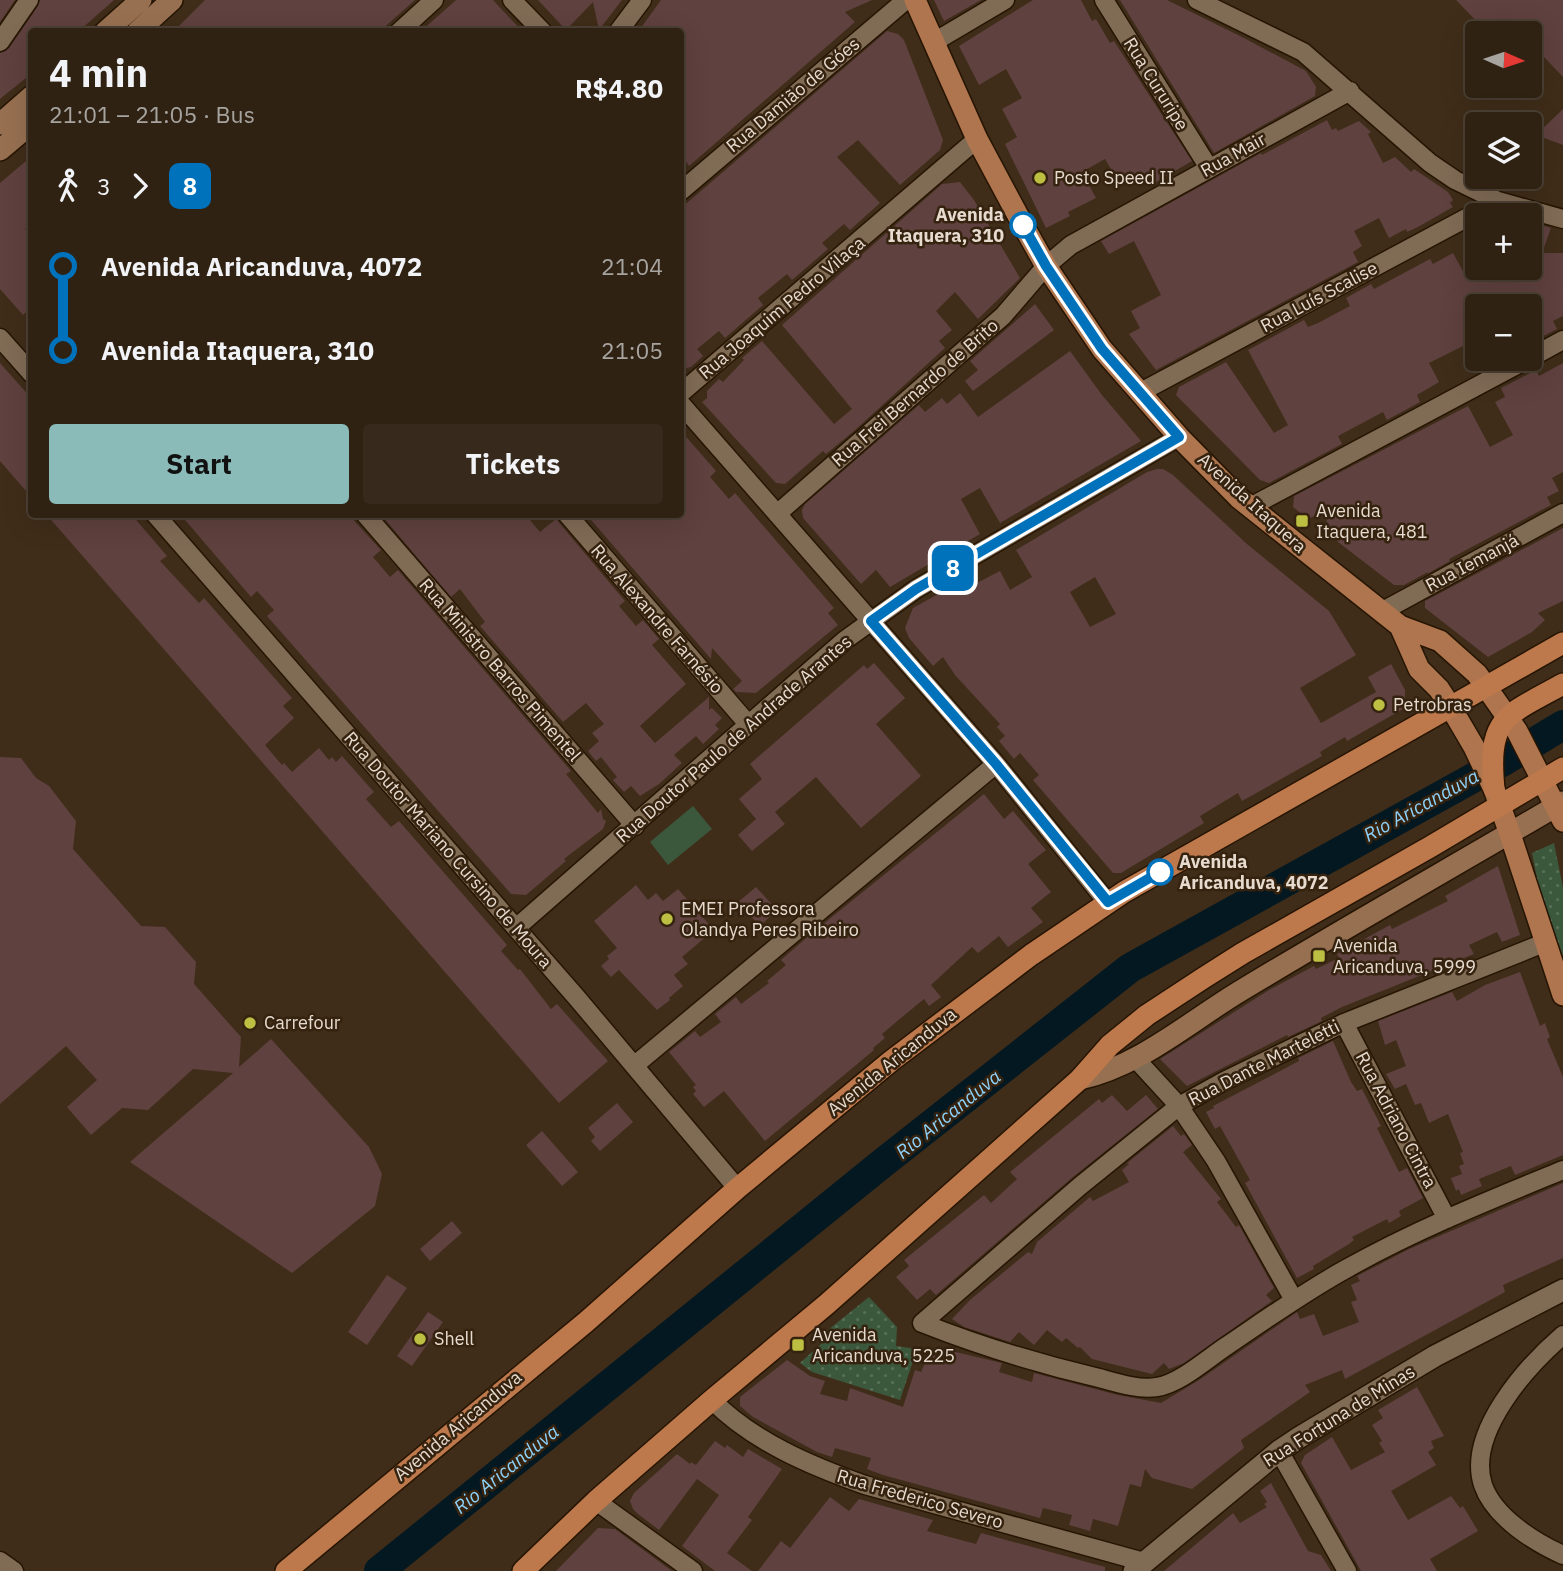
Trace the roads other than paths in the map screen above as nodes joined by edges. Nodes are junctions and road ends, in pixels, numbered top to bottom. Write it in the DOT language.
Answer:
graph roads {
  1 [pos="29,0"];
  2 [pos="141,0"];
  3 [pos="173,0"];
  4 [pos="434,0"];
  5 [pos="512,0"];
  6 [pos="642,0"];
  7 [pos="906,0"];
  8 [pos="915,0"];
  9 [pos="1005,0"];
  10 [pos="1104,0"];
  11 [pos="1197,0"];
  12 [pos="110,28"];
  13 [pos="145,28"];
  14 [pos="402,28"];
  15 [pos="539,28"];
  16 [pos="621,28"];
  17 [pos="934,42"];
  18 [pos="0,43"];
  19 [pos="1350,91"];
  20 [pos="28,100"];
  21 [pos="0,124"];
  22 [pos="28,126"];
  23 [pos="977,139"];
  24 [pos="0,150"];
  25 [pos="1209,168"];
  26 [pos="684,188"];
  27 [pos="1499,201"];
  28 [pos="1563,219"];
  29 [pos="1046,266"];
  30 [pos="0,338"];
  31 [pos="1563,340"];
  32 [pos="1542,351"];
  33 [pos="28,362"];
  34 [pos="1505,371"];
  35 [pos="684,390"];
  36 [pos="1139,393"];
  37 [pos="684,407"];
  38 [pos="1179,437"];
  39 [pos="1250,507"];
  40 [pos="1563,513"];
  41 [pos="777,514"];
  42 [pos="158,518"];
  43 [pos="368,518"];
  44 [pos="570,518"];
  45 [pos="1381,612"];
  46 [pos="871,621"];
  47 [pos="1400,626"];
  48 [pos="1563,642"];
  49 [pos="1563,684"];
  50 [pos="1486,685"];
  51 [pos="1451,706"];
  52 [pos="748,724"];
  53 [pos="1507,727"];
  54 [pos="996,764"];
  55 [pos="1563,768"];
  56 [pos="1541,774"];
  57 [pos="1495,790"];
  58 [pos="1561,810"];
  59 [pos="635,826"];
  60 [pos="1510,834"];
  61 [pos="1108,902"];
  62 [pos="516,928"];
  63 [pos="1544,943"];
  64 [pos="1563,995"];
  65 [pos="1344,1023"];
  66 [pos="1135,1058"];
  67 [pos="635,1065"];
  68 [pos="1080,1079"];
  69 [pos="1179,1106"];
  70 [pos="1563,1170"];
  71 [pos="737,1188"];
  72 [pos="1447,1219"];
  73 [pos="1563,1290"];
  74 [pos="1294,1300"];
  75 [pos="1563,1335"];
  76 [pos="712,1400"];
  77 [pos="1279,1451"];
  78 [pos="596,1501"];
  79 [pos="1560,1551"];
  80 [pos="0,1561"];
  81 [pos="1139,1567"];
  82 [pos="14,1571"];
  83 [pos="286,1571"];
  84 [pos="523,1571"];
  85 [pos="693,1571"];
  86 [pos="1347,1571"];
  1 -- 18 [label="street"];
  2 -- 12 [label="main road"];
  3 -- 13 [label="main road"];
  4 -- 14 [label="street"];
  5 -- 15 [label="street"];
  6 -- 16 [label="street"];
  7 -- 26 [label="street, Rua Damião de Góes"];
  8 -- 17 [label="main road, Avenida Itaquera"];
  9 -- 17 [label="street"];
  10 -- 25 [label="street, Rua Cururipe"];
  11 -- 19 [label="street"];
  17 -- 23 [label="main road, Avenida Itaquera"];
  19 -- 25 [label="street, Rua Mair"];
  19 -- 27 [label="street"];
  20 -- 21 [label="main road"];
  22 -- 24 [label="main road"];
  23 -- 29 [label="main road, Avenida Itaquera"];
  23 -- 35 [label="street, Rua Joaquim Pedro Vilaça"];
  25 -- 29 [label="street, Rua Mair"];
  27 -- 28 [label="street"];
  27 -- 36 [label="street, Rua Luís Scalise"];
  29 -- 36 [label="main road, Avenida Itaquera"];
  29 -- 41 [label="street, Rua Frei Bernardo de Brito"];
  30 -- 33 [label="street"];
  31 -- 32 [label="street"];
  34 -- 39 [label="street"];
  36 -- 38 [label="main road, Avenida Itaquera"];
  37 -- 41 [label="street"];
  38 -- 39 [label="main road, Avenida Itaquera"];
  38 -- 46 [label="street, Rua Doutor Paulo de Andrade Arantes"];
  39 -- 45 [label="main road, Avenida Itaquera"];
  40 -- 45 [label="street, Rua Iemanjá"];
  41 -- 46 [label="street"];
  42 -- 62 [label="street, Rua Doutor Mariano Cursino de Moura"];
  43 -- 59 [label="street, Rua Ministro Barros Pimentel"];
  44 -- 52 [label="street, Rua Alexandre Farnésio"];
  45 -- 47 [label="main road, Avenida Itaquera"];
  46 -- 52 [label="street, Rua Doutor Paulo de Andrade Arantes"];
  46 -- 54 [label="street"];
  47 -- 50 [label="main road, Avenida Itaquera"];
  47 -- 51 [label="main road, Avenida Itaquera"];
  48 -- 50 [label="highway, Avenida Aricanduva"];
  49 -- 53 [label="highway"];
  50 -- 51 [label="highway, Avenida Aricanduva"];
  50 -- 53 [label="main road, Avenida Itaquera"];
  51 -- 57 [label="main road, Avenida Itaquera"];
  51 -- 61 [label="highway, Avenida Aricanduva"];
  52 -- 59 [label="street, Rua Doutor Paulo de Andrade Arantes"];
  53 -- 56 [label="main road, Avenida Itaquera"];
  53 -- 57 [label="highway"];
  54 -- 61 [label="street"];
  54 -- 67 [label="street"];
  55 -- 56 [label="highway"];
  56 -- 57 [label="highway"];
  56 -- 58 [label="main road, Avenida Itaquera"];
  57 -- 60 [label="main road, Avenida Itaquera"];
  57 -- 68 [label="highway"];
  58 -- 60 [label="main road"];
  59 -- 62 [label="street, Rua Doutor Paulo de Andrade Arantes"];
  60 -- 63 [label="main road, Avenida Itaquera"];
  60 -- 66 [label="main road"];
  61 -- 71 [label="highway, Avenida Aricanduva"];
  62 -- 67 [label="street, Rua Doutor Mariano Cursino de Moura"];
  63 -- 64 [label="main road, Avenida Itaquera"];
  63 -- 65 [label="street, Rua Dante Marteletti"];
  65 -- 69 [label="street, Rua Dante Marteletti"];
  65 -- 72 [label="street, Rua Adriano Cintra"];
  66 -- 68 [label="main road"];
  66 -- 69 [label="street"];
  67 -- 71 [label="street, Rua Doutor Mariano Cursino de Moura"];
  68 -- 76 [label="highway"];
  69 -- 74 [label="street"];
  69 -- 74 [label="street, Rua Dante Marteletti"];
  70 -- 72 [label="street"];
  71 -- 83 [label="highway, Avenida Aricanduva"];
  72 -- 74 [label="street"];
  73 -- 77 [label="street, Rua Fortuna de Minas"];
  75 -- 79 [label="street"];
  76 -- 78 [label="highway"];
  76 -- 81 [label="street, Rua Frederico Severo"];
  77 -- 81 [label="street, Rua Fortuna de Minas"];
  77 -- 86 [label="street"];
  78 -- 84 [label="highway"];
  78 -- 85 [label="street"];
  80 -- 82 [label="street"];
}
